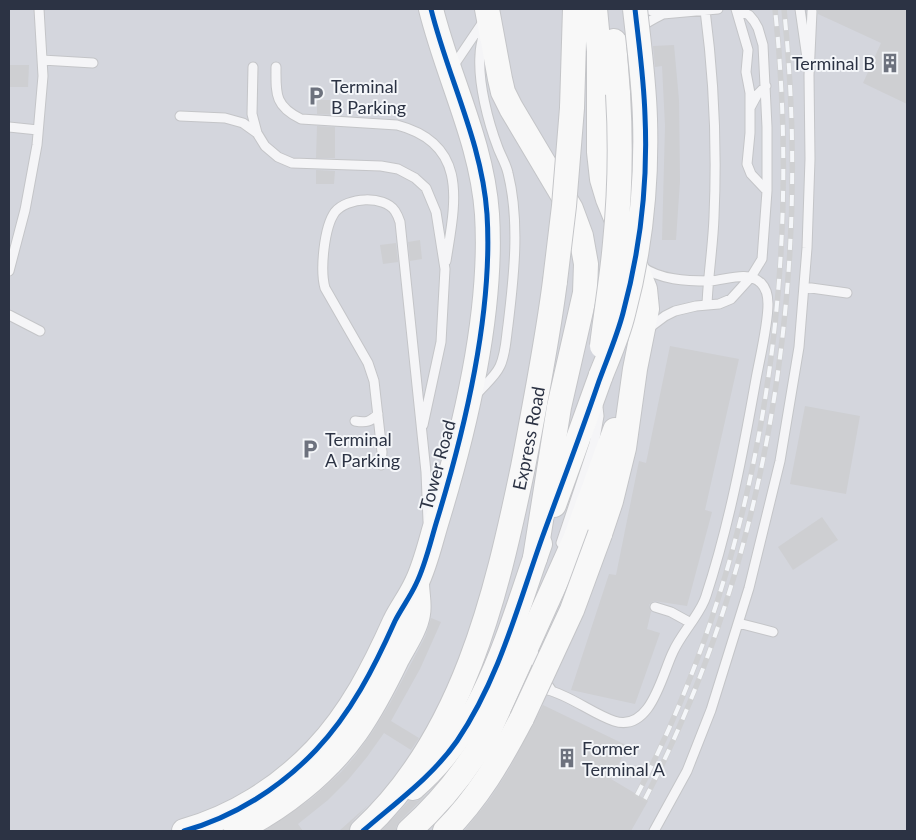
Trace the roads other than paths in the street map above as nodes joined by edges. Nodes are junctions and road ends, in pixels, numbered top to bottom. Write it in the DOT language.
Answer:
graph roads {
  1 [pos="40,9"];
  2 [pos="431,9"];
  3 [pos="575,9"];
  4 [pos="595,9"];
  5 [pos="611,9"];
  6 [pos="635,9"];
  7 [pos="645,9"];
  8 [pos="718,9"];
  9 [pos="736,9"];
  10 [pos="800,9"];
  11 [pos="705,10"];
  12 [pos="489,11"];
  13 [pos="812,12"];
  14 [pos="663,14"];
  15 [pos="615,59"];
  16 [pos="42,60"];
  17 [pos="93,62"];
  18 [pos="254,67"];
  19 [pos="276,67"];
  20 [pos="449,72"];
  21 [pos="809,75"];
  22 [pos="766,86"];
  23 [pos="750,108"];
  24 [pos="180,116"];
  25 [pos="9,127"];
  26 [pos="38,130"];
  27 [pos="257,133"];
  28 [pos="767,191"];
  29 [pos="11,256"];
  30 [pos="633,258"];
  31 [pos="445,269"];
  32 [pos="9,271"];
  33 [pos="751,277"];
  34 [pos="708,281"];
  35 [pos="804,287"];
  36 [pos="847,293"];
  37 [pos="707,305"];
  38 [pos="9,315"];
  39 [pos="40,331"];
  40 [pos="643,334"];
  41 [pos="635,369"];
  42 [pos="599,382"];
  43 [pos="466,406"];
  44 [pos="378,414"];
  45 [pos="355,421"];
  46 [pos="422,433"];
  47 [pos="382,465"];
  48 [pos="429,544"];
  49 [pos="560,549"];
  50 [pos="546,558"];
  51 [pos="417,583"];
  52 [pos="655,607"];
  53 [pos="692,623"];
  54 [pos="738,623"];
  55 [pos="773,632"];
  56 [pos="532,634"];
  57 [pos="511,688"];
  58 [pos="552,691"];
  59 [pos="184,831"];
  60 [pos="236,831"];
  61 [pos="363,831"];
  62 [pos="409,831"];
  63 [pos="445,831"];
  64 [pos="654,831"];
  1 -- 16 [label="lane"];
  2 -- 20 [label="street, Tower Road"];
  3 -- 61 [label="street, Express Road, bridge"];
  4 -- 30 [label="street"];
  5 -- 15 [label="street"];
  6 -- 42 [label="street, bridge"];
  7 -- 14 [label="lane"];
  8 -- 11 [label="lane"];
  9 -- 22 [label="lane"];
  9 -- 23 [label="lane"];
  10 -- 21 [label="lane"];
  11 -- 14 [label="lane"];
  11 -- 34 [label="lane"];
  12 -- 20 [label="lane"];
  12 -- 43 [label="lane"];
  12 -- 50 [label="street"];
  13 -- 21 [label="lane"];
  14 -- 15 [label="lane"];
  15 -- 42 [label="street, bridge"];
  16 -- 17 [label="lane"];
  16 -- 26 [label="lane"];
  18 -- 27 [label="lane"];
  19 -- 31 [label="lane"];
  20 -- 43 [label="street, Tower Road"];
  21 -- 35 [label="lane"];
  22 -- 23 [label="lane"];
  22 -- 28 [label="lane"];
  23 -- 28 [label="lane"];
  24 -- 27 [label="lane"];
  25 -- 26 [label="lane"];
  26 -- 29 [label="lane"];
  27 -- 31 [label="lane"];
  28 -- 33 [label="lane"];
  29 -- 32 [label="lane"];
  30 -- 34 [label="lane"];
  30 -- 40 [label="street"];
  31 -- 46 [label="lane"];
  33 -- 34 [label="lane"];
  33 -- 37 [label="lane"];
  33 -- 53 [label="lane"];
  34 -- 37 [label="lane"];
  35 -- 36 [label="lane"];
  35 -- 54 [label="lane"];
  37 -- 40 [label="lane"];
  38 -- 39 [label="lane"];
  40 -- 41 [label="street"];
  41 -- 56 [label="street"];
  41 -- 63 [label="street, bridge"];
  42 -- 49 [label="lane"];
  42 -- 50 [label="street"];
  43 -- 48 [label="street, Tower Road"];
  44 -- 45 [label="lane"];
  44 -- 46 [label="lane"];
  44 -- 47 [label="lane"];
  46 -- 48 [label="lane"];
  48 -- 51 [label="street, Tower Road"];
  50 -- 56 [label="lane"];
  50 -- 57 [label="street"];
  51 -- 59 [label="street, Tower Road"];
  51 -- 60 [label="street, Tower Road"];
  52 -- 53 [label="lane"];
  53 -- 58 [label="lane"];
  54 -- 55 [label="lane"];
  54 -- 64 [label="lane"];
  56 -- 57 [label="street"];
  56 -- 58 [label="lane"];
  57 -- 58 [label="lane"];
  57 -- 61 [label="street"];
  57 -- 62 [label="street"];
}
